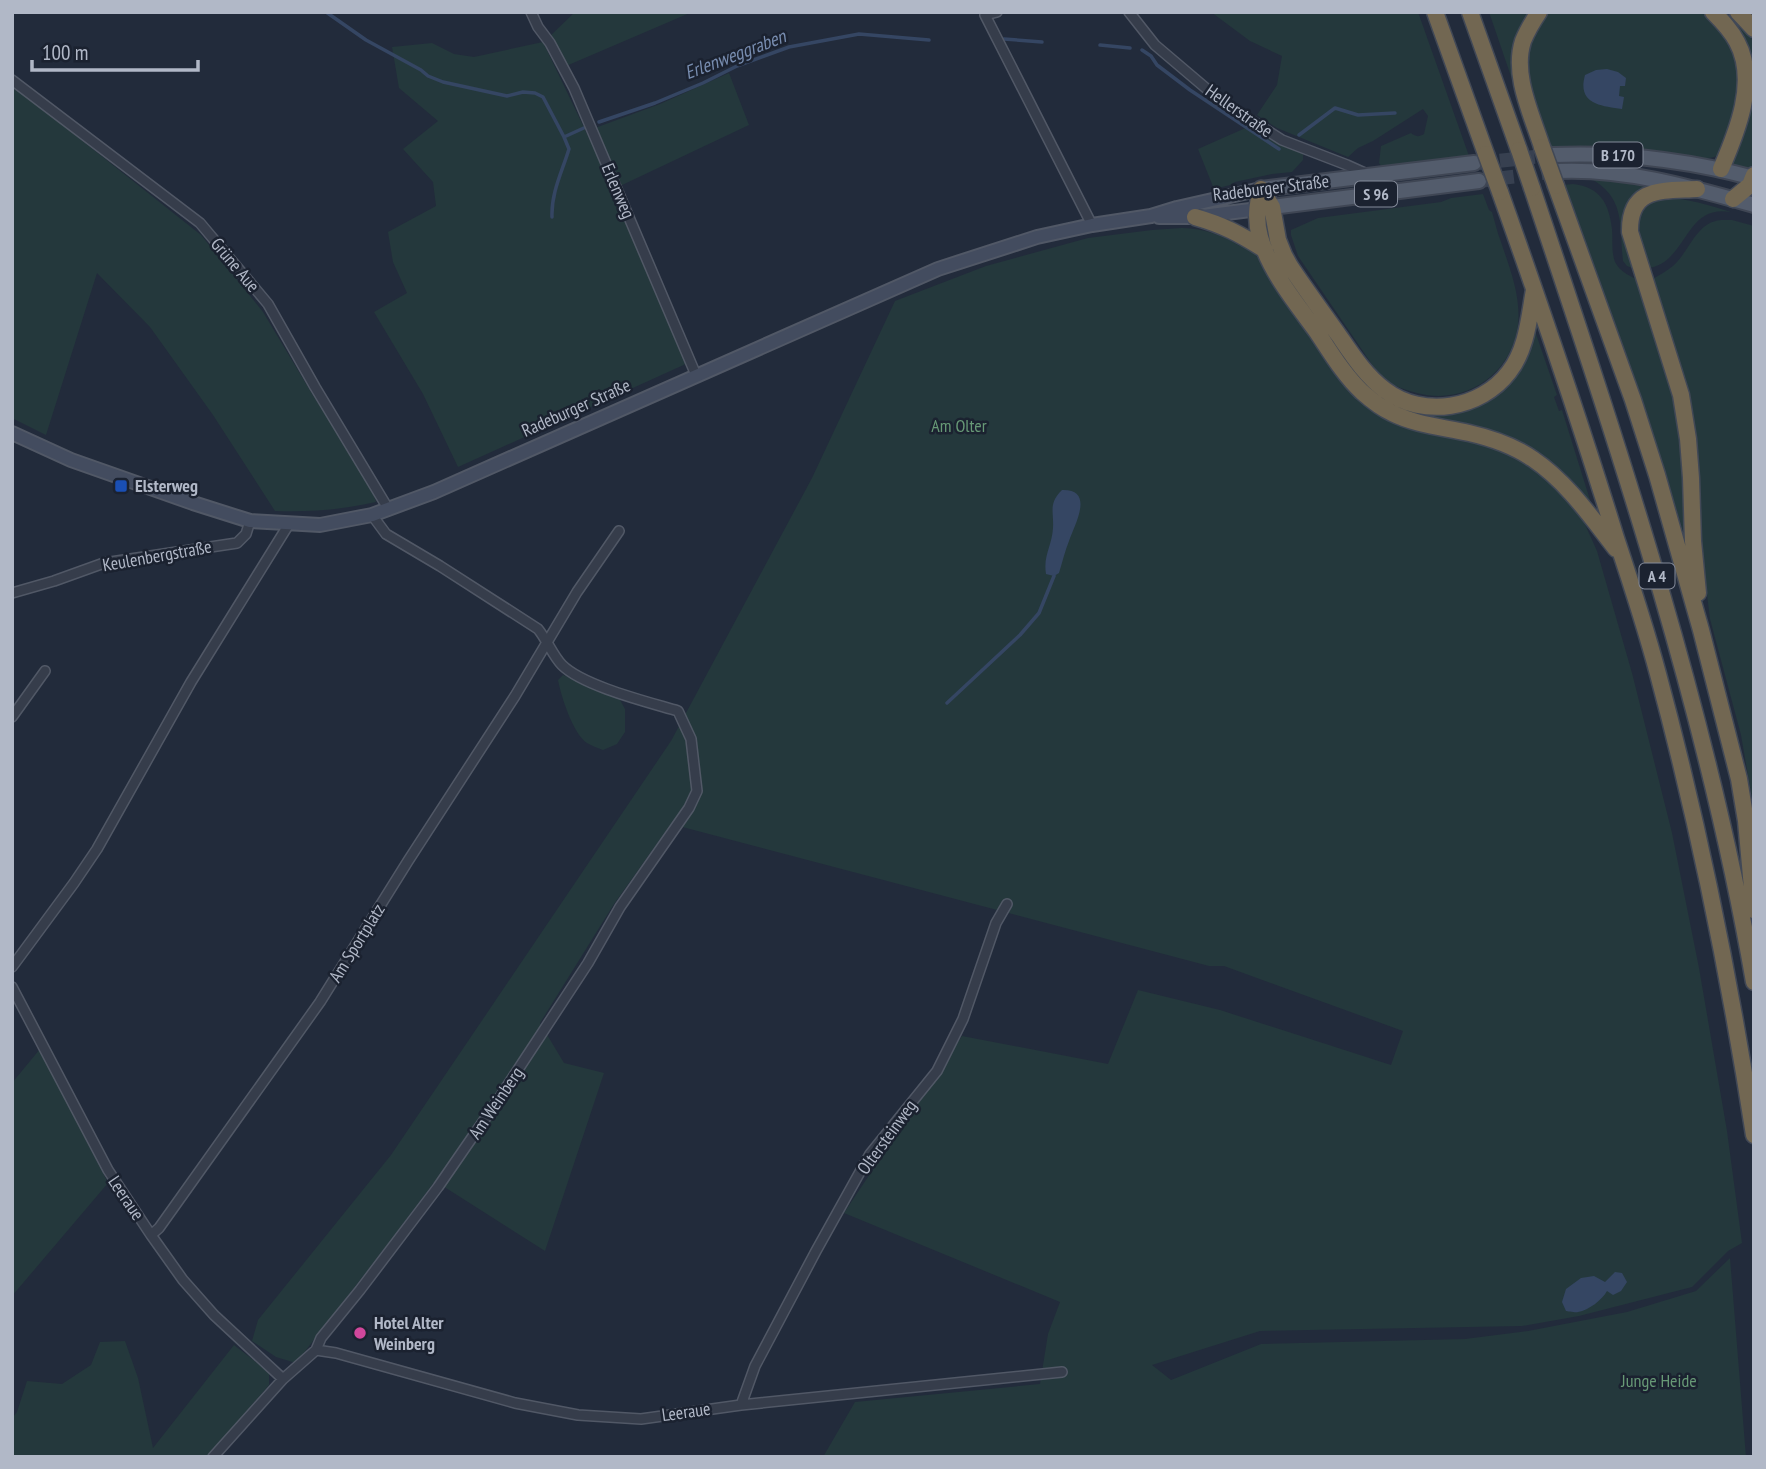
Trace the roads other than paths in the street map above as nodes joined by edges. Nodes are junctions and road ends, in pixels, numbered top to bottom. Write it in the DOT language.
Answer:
graph roads {
  1 [pos="531,12"];
  2 [pos="997,12"];
  3 [pos="1129,12"];
  4 [pos="1435,12"];
  5 [pos="1470,12"];
  6 [pos="1539,12"];
  7 [pos="1713,12"];
  8 [pos="1738,12"];
  9 [pos="1754,29"];
  10 [pos="12,80"];
  11 [pos="1547,151"];
  12 [pos="1480,158"];
  13 [pos="1721,169"];
  14 [pos="1372,177"];
  15 [pos="1753,177"];
  16 [pos="1557,179"];
  17 [pos="1479,181"];
  18 [pos="1261,189"];
  19 [pos="1697,189"];
  20 [pos="1733,199"];
  21 [pos="1754,205"];
  22 [pos="1264,208"];
  23 [pos="1151,216"];
  24 [pos="1195,217"];
  25 [pos="1092,225"];
  26 [pos="1265,250"];
  27 [pos="1534,288"];
  28 [pos="696,375"];
  29 [pos="12,433"];
  30 [pos="389,510"];
  31 [pos="372,515"];
  32 [pos="250,521"];
  33 [pos="289,524"];
  34 [pos="619,531"];
  35 [pos="1622,558"];
  36 [pos="12,593"];
  37 [pos="1701,630"];
  38 [pos="547,641"];
  39 [pos="45,671"];
  40 [pos="12,717"];
  41 [pos="1007,904"];
  42 [pos="1754,910"];
  43 [pos="12,967"];
  44 [pos="1753,971"];
  45 [pos="12,987"];
  46 [pos="1754,1135"];
  47 [pos="151,1235"];
  48 [pos="317,1350"];
  49 [pos="1062,1372"];
  50 [pos="283,1378"];
  51 [pos="741,1405"];
  52 [pos="213,1457"];
  1 -- 28 [label="street, Erlenweg"];
  2 -- 25 [label="street"];
  3 -- 14 [label="street, Hellerstraße"];
  4 -- 12 [label="highway, A 4"];
  5 -- 44 [label="highway, A 4, bridge"];
  6 -- 11 [label="highway"];
  7 -- 13 [label="highway"];
  8 -- 9 [label="highway"];
  10 -- 30 [label="street, Grüne Aue"];
  11 -- 13 [label="main road, B 170"];
  11 -- 16 [label="highway, bridge"];
  12 -- 14 [label="main road, Radeburger Straße / S 96"];
  12 -- 27 [label="highway, A 4, bridge"];
  13 -- 15 [label="main road, B 170"];
  14 -- 18 [label="main road, Radeburger Straße / S 96"];
  15 -- 20 [label="highway"];
  16 -- 19 [label="main road, B 170"];
  16 -- 37 [label="highway"];
  17 -- 22 [label="main road, Radeburger Straße / S 96"];
  18 -- 22 [label="highway"];
  18 -- 23 [label="main road, Radeburger Straße / S 96"];
  19 -- 20 [label="main road, B 170"];
  19 -- 37 [label="highway"];
  20 -- 21 [label="main road, B 170"];
  22 -- 24 [label="main road, Radeburger Straße / S 96"];
  22 -- 26 [label="highway"];
  22 -- 27 [label="highway"];
  23 -- 24 [label="main road, Radeburger Straße / S 96"];
  23 -- 25 [label="main road, Radeburger Straße / S 96"];
  24 -- 26 [label="highway"];
  25 -- 28 [label="main road, Radeburger Straße / S 96"];
  26 -- 35 [label="highway"];
  27 -- 35 [label="highway, A 4"];
  28 -- 30 [label="main road, Radeburger Straße / S 96"];
  29 -- 32 [label="main road, Radeburger Straße / S 96"];
  30 -- 31 [label="main road, Radeburger Straße / S 96"];
  31 -- 33 [label="main road, Radeburger Straße / S 96"];
  31 -- 38 [label="street"];
  32 -- 33 [label="main road, Radeburger Straße / S 96"];
  32 -- 36 [label="street, Keulenbergstraße"];
  33 -- 43 [label="street"];
  34 -- 38 [label="street, Am Sportplatz"];
  35 -- 46 [label="highway, A 4"];
  37 -- 42 [label="highway"];
  38 -- 47 [label="street, Am Sportplatz"];
  38 -- 48 [label="street, Am Weinberg"];
  39 -- 40 [label="street"];
  41 -- 51 [label="street, Oltersteinweg"];
  45 -- 47 [label="street, Leeraue"];
  47 -- 50 [label="street, Leeraue"];
  48 -- 50 [label="street, Am Weinberg"];
  48 -- 51 [label="street, Leeraue"];
  49 -- 51 [label="street, Leeraue"];
  50 -- 52 [label="street, Am Weinberg"];
}
